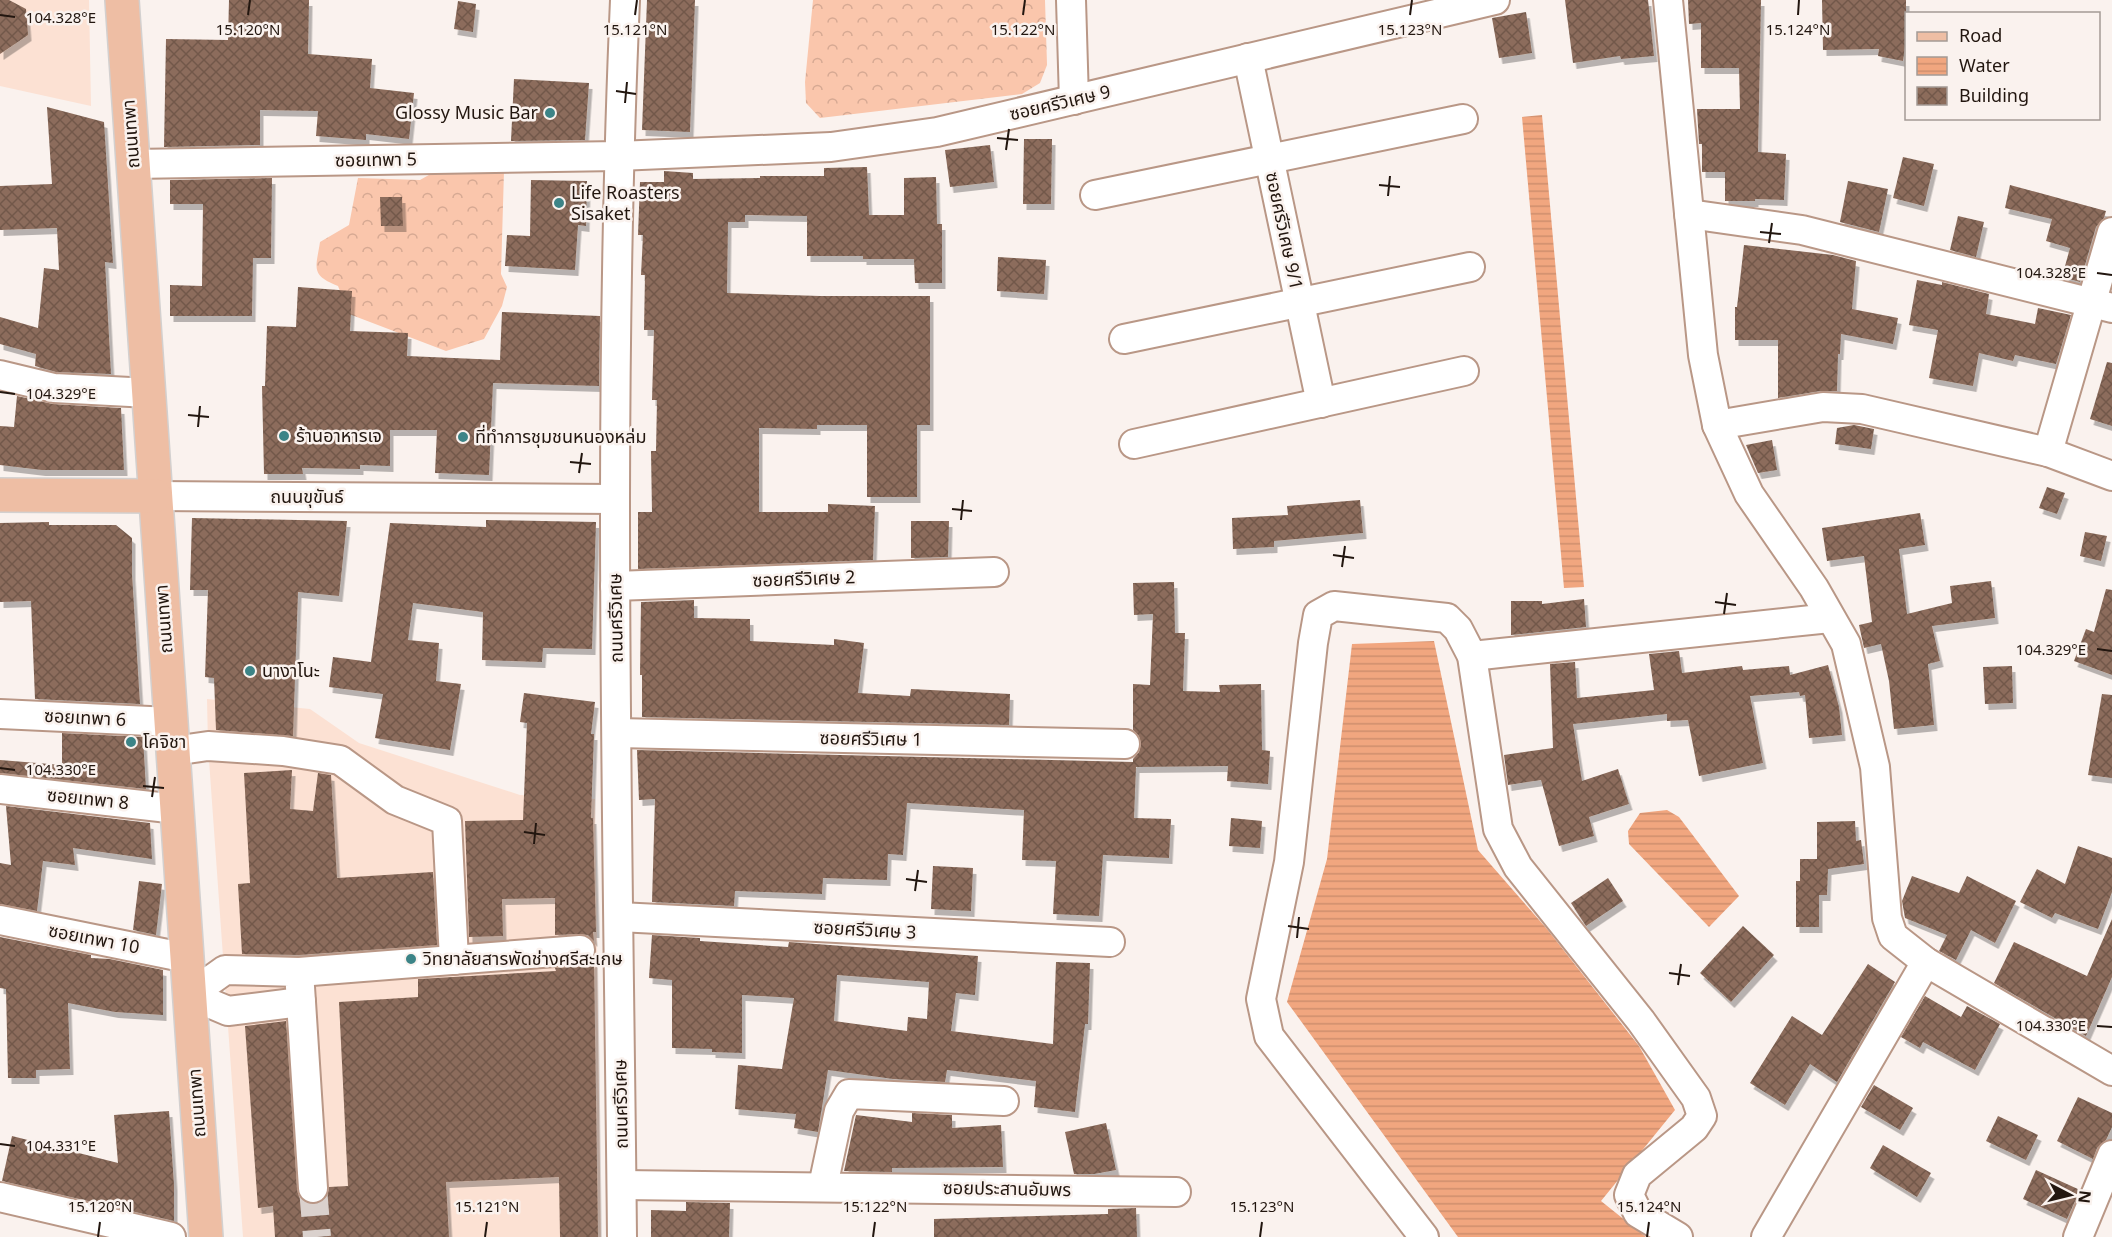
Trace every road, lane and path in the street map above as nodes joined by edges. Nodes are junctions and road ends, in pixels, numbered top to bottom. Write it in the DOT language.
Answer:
graph roads {
  1 [pos="122,0"];
  2 [pos="625,0"];
  3 [pos="1071,0"];
  4 [pos="1495,0"];
  5 [pos="1668,0"];
  6 [pos="1451,5"];
  7 [pos="1248,58"];
  8 [pos="1074,100"];
  9 [pos="1463,119"];
  10 [pos="618,156"];
  11 [pos="1269,159"];
  12 [pos="133,164"];
  13 [pos="1095,195"];
  14 [pos="1689,214"];
  15 [pos="2112,232"];
  16 [pos="1470,267"];
  17 [pos="1299,302"];
  18 [pos="2101,306"];
  19 [pos="1124,339"];
  20 [pos="1464,371"];
  21 [pos="0,375"];
  22 [pos="148,393"];
  23 [pos="1321,403"];
  24 [pos="1717,425"];
  25 [pos="1134,444"];
  26 [pos="2048,452"];
  27 [pos="2112,476"];
  28 [pos="0,495"];
  29 [pos="155,496"];
  30 [pos="614,499"];
  31 [pos="994,572"];
  32 [pos="615,586"];
  33 [pos="1830,618"];
  34 [pos="1472,657"];
  35 [pos="0,714"];
  36 [pos="617,733"];
  37 [pos="172,737"];
  38 [pos="1125,744"];
  39 [pos="0,789"];
  40 [pos="177,809"];
  41 [pos="619,917"];
  42 [pos="0,920"];
  43 [pos="1110,942"];
  44 [pos="580,950"];
  45 [pos="187,958"];
  46 [pos="454,960"];
  47 [pos="1926,962"];
  48 [pos="299,972"];
  49 [pos="190,995"];
  50 [pos="301,1002"];
  51 [pos="2112,1071"];
  52 [pos="1004,1101"];
  53 [pos="2112,1155"];
  54 [pos="622,1185"];
  55 [pos="823,1186"];
  56 [pos="313,1188"];
  57 [pos="1176,1192"];
  58 [pos="0,1197"];
  59 [pos="171,1237"];
  60 [pos="206,1237"];
  61 [pos="622,1237"];
  62 [pos="1424,1237"];
  63 [pos="1678,1237"];
  64 [pos="1766,1237"];
  65 [pos="2078,1237"];
  1 -- 12 [label="main road, ถนนเทพา"];
  2 -- 10 [label="street, ถนนศรีวิเศษ"];
  3 -- 8 [label="street"];
  4 -- 6 [label="street, ซอยศรีวิเศษ 9"];
  5 -- 14 [label="street"];
  6 -- 7 [label="street, ซอยศรีวิเศษ 9"];
  7 -- 8 [label="street, ซอยศรีวิเศษ 9"];
  7 -- 11 [label="street, ซอยศรีวิเศษ 9/1"];
  8 -- 10 [label="street, ซอยศรีวิเศษ 9"];
  9 -- 11 [label="street"];
  10 -- 12 [label="street, ซอยเทพา 5"];
  10 -- 30 [label="street, ถนนศรีวิเศษ"];
  11 -- 13 [label="street"];
  11 -- 17 [label="street, ซอยศรีวิเศษ 9/1"];
  12 -- 22 [label="main road, ถนนเทพา"];
  14 -- 18 [label="street"];
  14 -- 24 [label="street"];
  15 -- 18 [label="street"];
  16 -- 17 [label="street"];
  17 -- 19 [label="street"];
  17 -- 23 [label="street, ซอยศรีวิเศษ 9/1"];
  18 -- 26 [label="street"];
  20 -- 23 [label="street"];
  21 -- 22 [label="street"];
  22 -- 29 [label="main road, ถนนเทพา"];
  23 -- 25 [label="street"];
  24 -- 26 [label="street"];
  24 -- 33 [label="street"];
  26 -- 27 [label="street"];
  28 -- 29 [label="main road, ถนนขุขันธ์"];
  29 -- 30 [label="street, ถนนขุขันธ์"];
  29 -- 37 [label="main road, ถนนเทพา"];
  30 -- 32 [label="street, ถนนศรีวิเศษ"];
  31 -- 32 [label="street, ซอยศรีวิเศษ 2"];
  32 -- 36 [label="street, ถนนศรีวิเศษ"];
  33 -- 34 [label="street"];
  33 -- 47 [label="street"];
  34 -- 62 [label="street"];
  34 -- 63 [label="street"];
  35 -- 37 [label="street, ซอยเทพา 6"];
  36 -- 38 [label="street, ซอยศรีวิเศษ 1"];
  36 -- 41 [label="street, ถนนศรีวิเศษ"];
  37 -- 40 [label="main road, ถนนเทพา"];
  37 -- 46 [label="street, ซอยเทพา 6"];
  39 -- 40 [label="street, ซอยเทพา 8"];
  40 -- 45 [label="main road, ถนนเทพา"];
  41 -- 43 [label="street, ซอยศรีวิเศษ 3"];
  41 -- 54 [label="street, ถนนศรีวิเศษ"];
  42 -- 45 [label="street, ซอยเทพา 10"];
  44 -- 46 [label="street"];
  45 -- 49 [label="main road, ถนนเทพา"];
  46 -- 48 [label="street"];
  47 -- 51 [label="street"];
  47 -- 64 [label="street"];
  48 -- 49 [label="street"];
  48 -- 50 [label="street"];
  49 -- 50 [label="street"];
  49 -- 60 [label="main road, ถนนเทพา"];
  50 -- 56 [label="street"];
  52 -- 55 [label="street"];
  53 -- 65 [label="street"];
  54 -- 55 [label="street, ซอยประสานอัมพร"];
  54 -- 61 [label="street, ถนนศรีวิเศษ"];
  55 -- 57 [label="street, ซอยประสานอัมพร"];
  58 -- 59 [label="street"];
}
